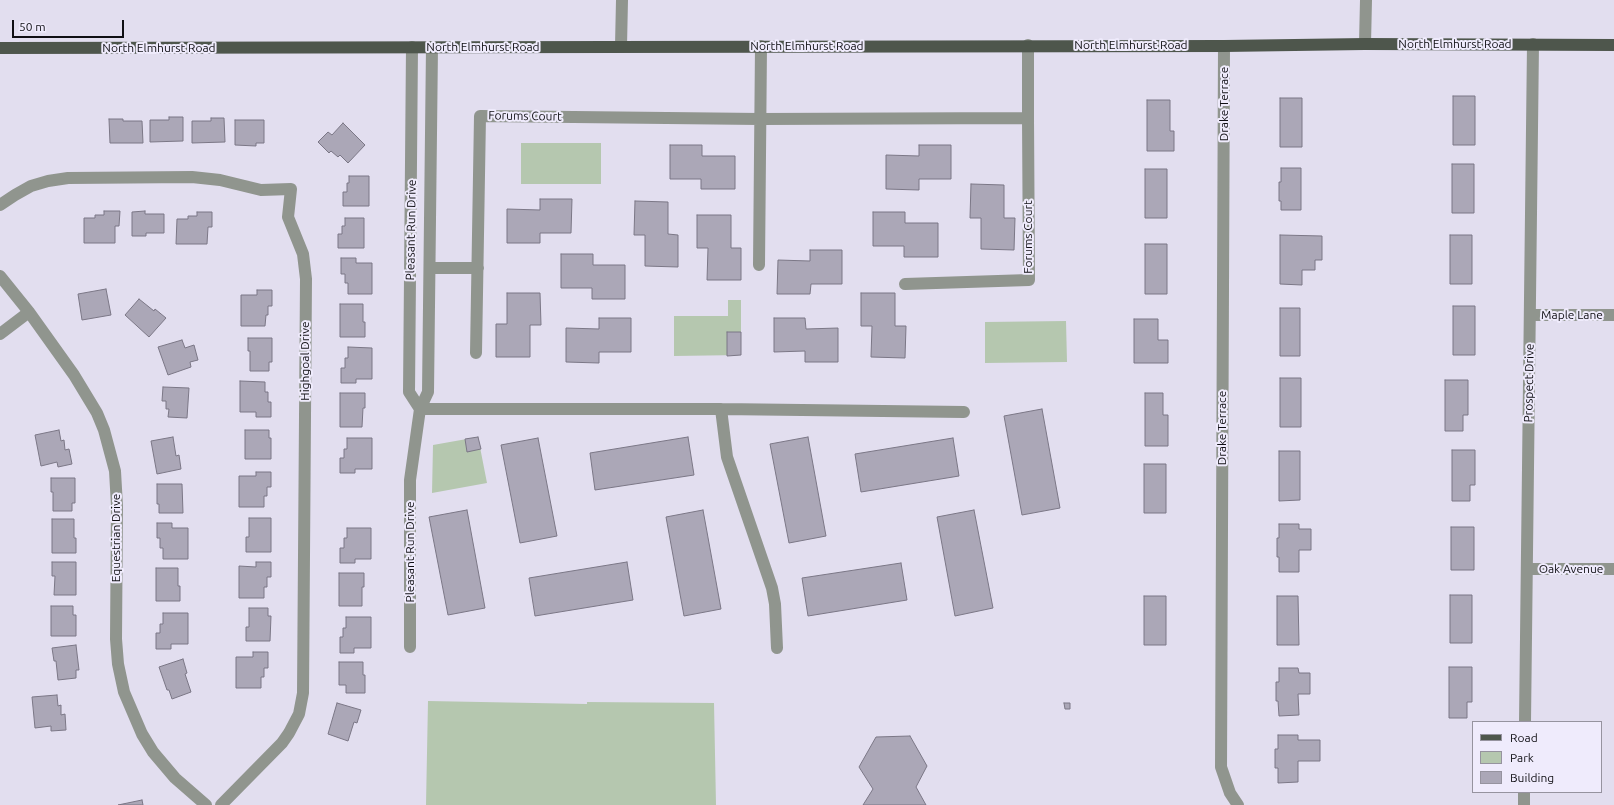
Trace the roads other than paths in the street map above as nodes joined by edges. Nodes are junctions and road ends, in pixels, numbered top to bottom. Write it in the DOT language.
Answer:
graph roads {
  1 [pos="622,0"];
  2 [pos="1366,0"];
  3 [pos="1365,44"];
  4 [pos="1533,44"];
  5 [pos="1028,45"];
  6 [pos="1614,45"];
  7 [pos="621,46"];
  8 [pos="761,46"];
  9 [pos="1224,46"];
  10 [pos="412,47"];
  11 [pos="432,47"];
  12 [pos="0,48"];
  13 [pos="1028,118"];
  14 [pos="760,119"];
  15 [pos="0,205"];
  16 [pos="759,265"];
  17 [pos="430,268"];
  18 [pos="478,268"];
  19 [pos="0,276"];
  20 [pos="905,284"];
  21 [pos="29,312"];
  22 [pos="1530,315"];
  23 [pos="1614,315"];
  24 [pos="0,334"];
  25 [pos="476,353"];
  26 [pos="420,409"];
  27 [pos="721,409"];
  28 [pos="964,412"];
  29 [pos="1527,569"];
  30 [pos="1614,569"];
  31 [pos="410,647"];
  32 [pos="777,648"];
  33 [pos="1525,721"];
  34 [pos="1524,793"];
  35 [pos="206,805"];
  36 [pos="221,805"];
  37 [pos="1238,805"];
  38 [pos="1524,805"];
  1 -- 7 [label="street"];
  2 -- 3 [label="street"];
  3 -- 4 [label="main road, North Elmhurst Road"];
  3 -- 9 [label="main road, North Elmhurst Road"];
  4 -- 6 [label="main road, North Elmhurst Road"];
  4 -- 22 [label="street, Prospect Drive"];
  5 -- 8 [label="main road, North Elmhurst Road"];
  5 -- 9 [label="main road, North Elmhurst Road"];
  5 -- 13 [label="street, Forums Court"];
  7 -- 8 [label="main road, North Elmhurst Road"];
  7 -- 11 [label="main road, North Elmhurst Road"];
  8 -- 14 [label="street"];
  9 -- 37 [label="street, Drake Terrace"];
  10 -- 11 [label="main road, North Elmhurst Road"];
  10 -- 12 [label="main road, North Elmhurst Road"];
  10 -- 26 [label="street, Pleasant Run Drive"];
  11 -- 17 [label="street, Pleasant Run Drive"];
  13 -- 14 [label="street, Forums Court"];
  13 -- 20 [label="street, Forums Court"];
  14 -- 16 [label="street"];
  14 -- 18 [label="street, Forums Court"];
  15 -- 36 [label="street, Highgoal Drive"];
  17 -- 18 [label="street"];
  17 -- 26 [label="street, Pleasant Run Drive"];
  18 -- 25 [label="street, Forums Court"];
  19 -- 21 [label="street, Equestrian Drive"];
  21 -- 24 [label="street"];
  21 -- 35 [label="street, Equestrian Drive"];
  22 -- 23 [label="street, Maple Lane"];
  22 -- 29 [label="street, Prospect Drive"];
  26 -- 27 [label="street"];
  26 -- 31 [label="street, Pleasant Run Drive"];
  27 -- 28 [label="street"];
  27 -- 32 [label="street"];
  29 -- 30 [label="street, Oak Avenue"];
  29 -- 33 [label="street, Prospect Drive"];
  34 -- 38 [label="street"];
}
